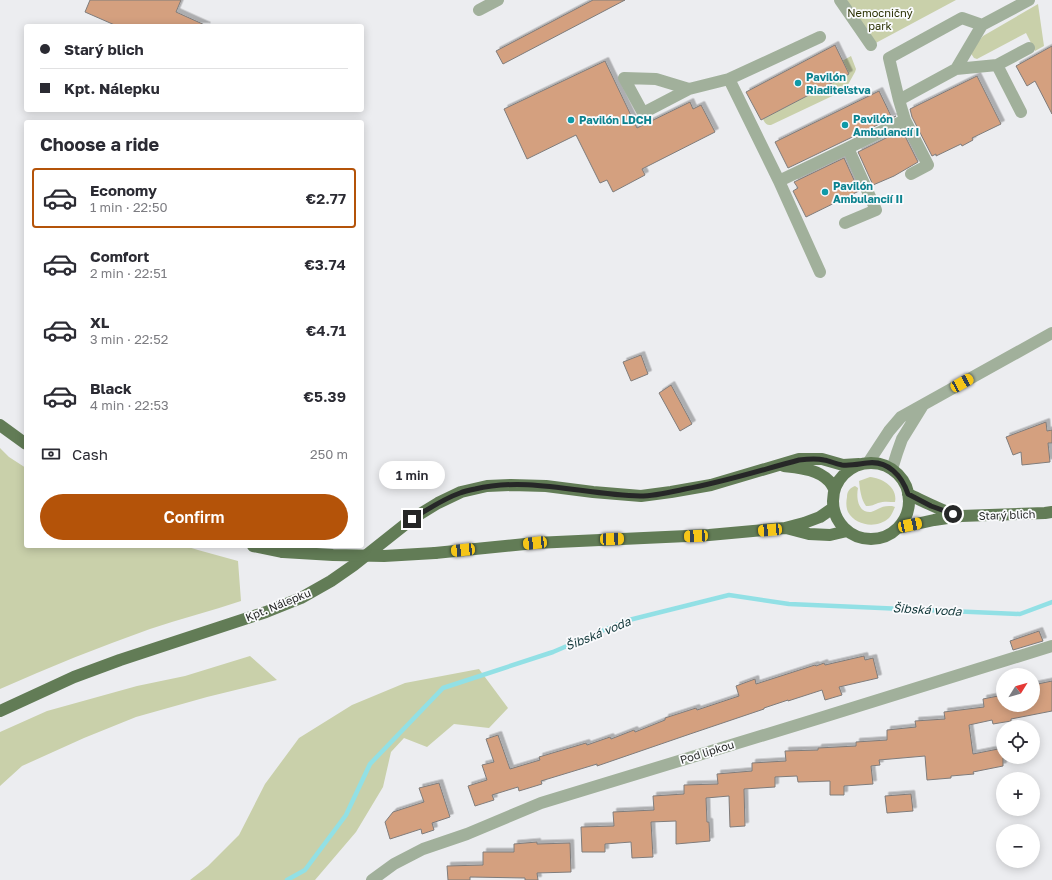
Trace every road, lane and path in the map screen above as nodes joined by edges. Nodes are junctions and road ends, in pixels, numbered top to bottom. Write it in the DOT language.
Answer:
graph roads {
  1 [pos="498,0"];
  2 [pos="840,0"];
  3 [pos="1029,0"];
  4 [pos="479,10"];
  5 [pos="982,25"];
  6 [pos="820,36"];
  7 [pos="871,46"];
  8 [pos="1029,48"];
  9 [pos="997,65"];
  10 [pos="956,69"];
  11 [pos="729,79"];
  12 [pos="689,88"];
  13 [pos="899,100"];
  14 [pos="1021,112"];
  15 [pos="905,120"];
  16 [pos="848,148"];
  17 [pos="911,174"];
  18 [pos="779,181"];
  19 [pos="845,223"];
  20 [pos="820,272"];
  21 [pos="1052,333"];
  22 [pos="923,404"];
  23 [pos="0,425"];
  24 [pos="24,443"];
  25 [pos="864,464"];
  26 [pos="777,466"];
  27 [pos="892,469"];
  28 [pos="834,489"];
  29 [pos="908,494"];
  30 [pos="833,508"];
  31 [pos="1052,512"];
  32 [pos="961,516"];
  33 [pos="785,528"];
  34 [pos="898,528"];
  35 [pos="847,531"];
  36 [pos="263,548"];
  37 [pos="1052,646"];
  38 [pos="0,711"];
  39 [pos="372,880"];
  1 -- 4 [label="street"];
  2 -- 7 [label="street"];
  3 -- 5 [label="street"];
  5 -- 10 [label="street"];
  5 -- 13 [label="street"];
  6 -- 11 [label="street"];
  8 -- 9 [label="street"];
  9 -- 10 [label="street"];
  9 -- 14 [label="street"];
  10 -- 13 [label="street"];
  11 -- 12 [label="street"];
  11 -- 18 [label="street"];
  12 -- 12 [label="street"];
  13 -- 15 [label="street"];
  15 -- 16 [label="street"];
  15 -- 17 [label="street"];
  16 -- 18 [label="street"];
  16 -- 19 [label="street"];
  18 -- 20 [label="street"];
  21 -- 22 [label="street"];
  22 -- 25 [label="street"];
  22 -- 27 [label="street"];
  23 -- 24 [label="main road"];
  25 -- 26 [label="main road, Kpt. Nálepku"];
  25 -- 27 [label="main road"];
  25 -- 28 [label="main road"];
  26 -- 28 [label="main road, Kpt. Nálepku"];
  26 -- 38 [label="main road, Kpt. Nálepku"];
  27 -- 29 [label="main road"];
  28 -- 30 [label="main road"];
  29 -- 32 [label="main road, Starý blich"];
  29 -- 34 [label="main road"];
  30 -- 33 [label="main road"];
  30 -- 35 [label="main road"];
  31 -- 32 [label="main road, Starý blich"];
  32 -- 34 [label="main road, Starý blich"];
  33 -- 35 [label="main road"];
  33 -- 36 [label="main road, bridge"];
  34 -- 35 [label="main road"];
  37 -- 39 [label="street, Pod lipkou"];
}
